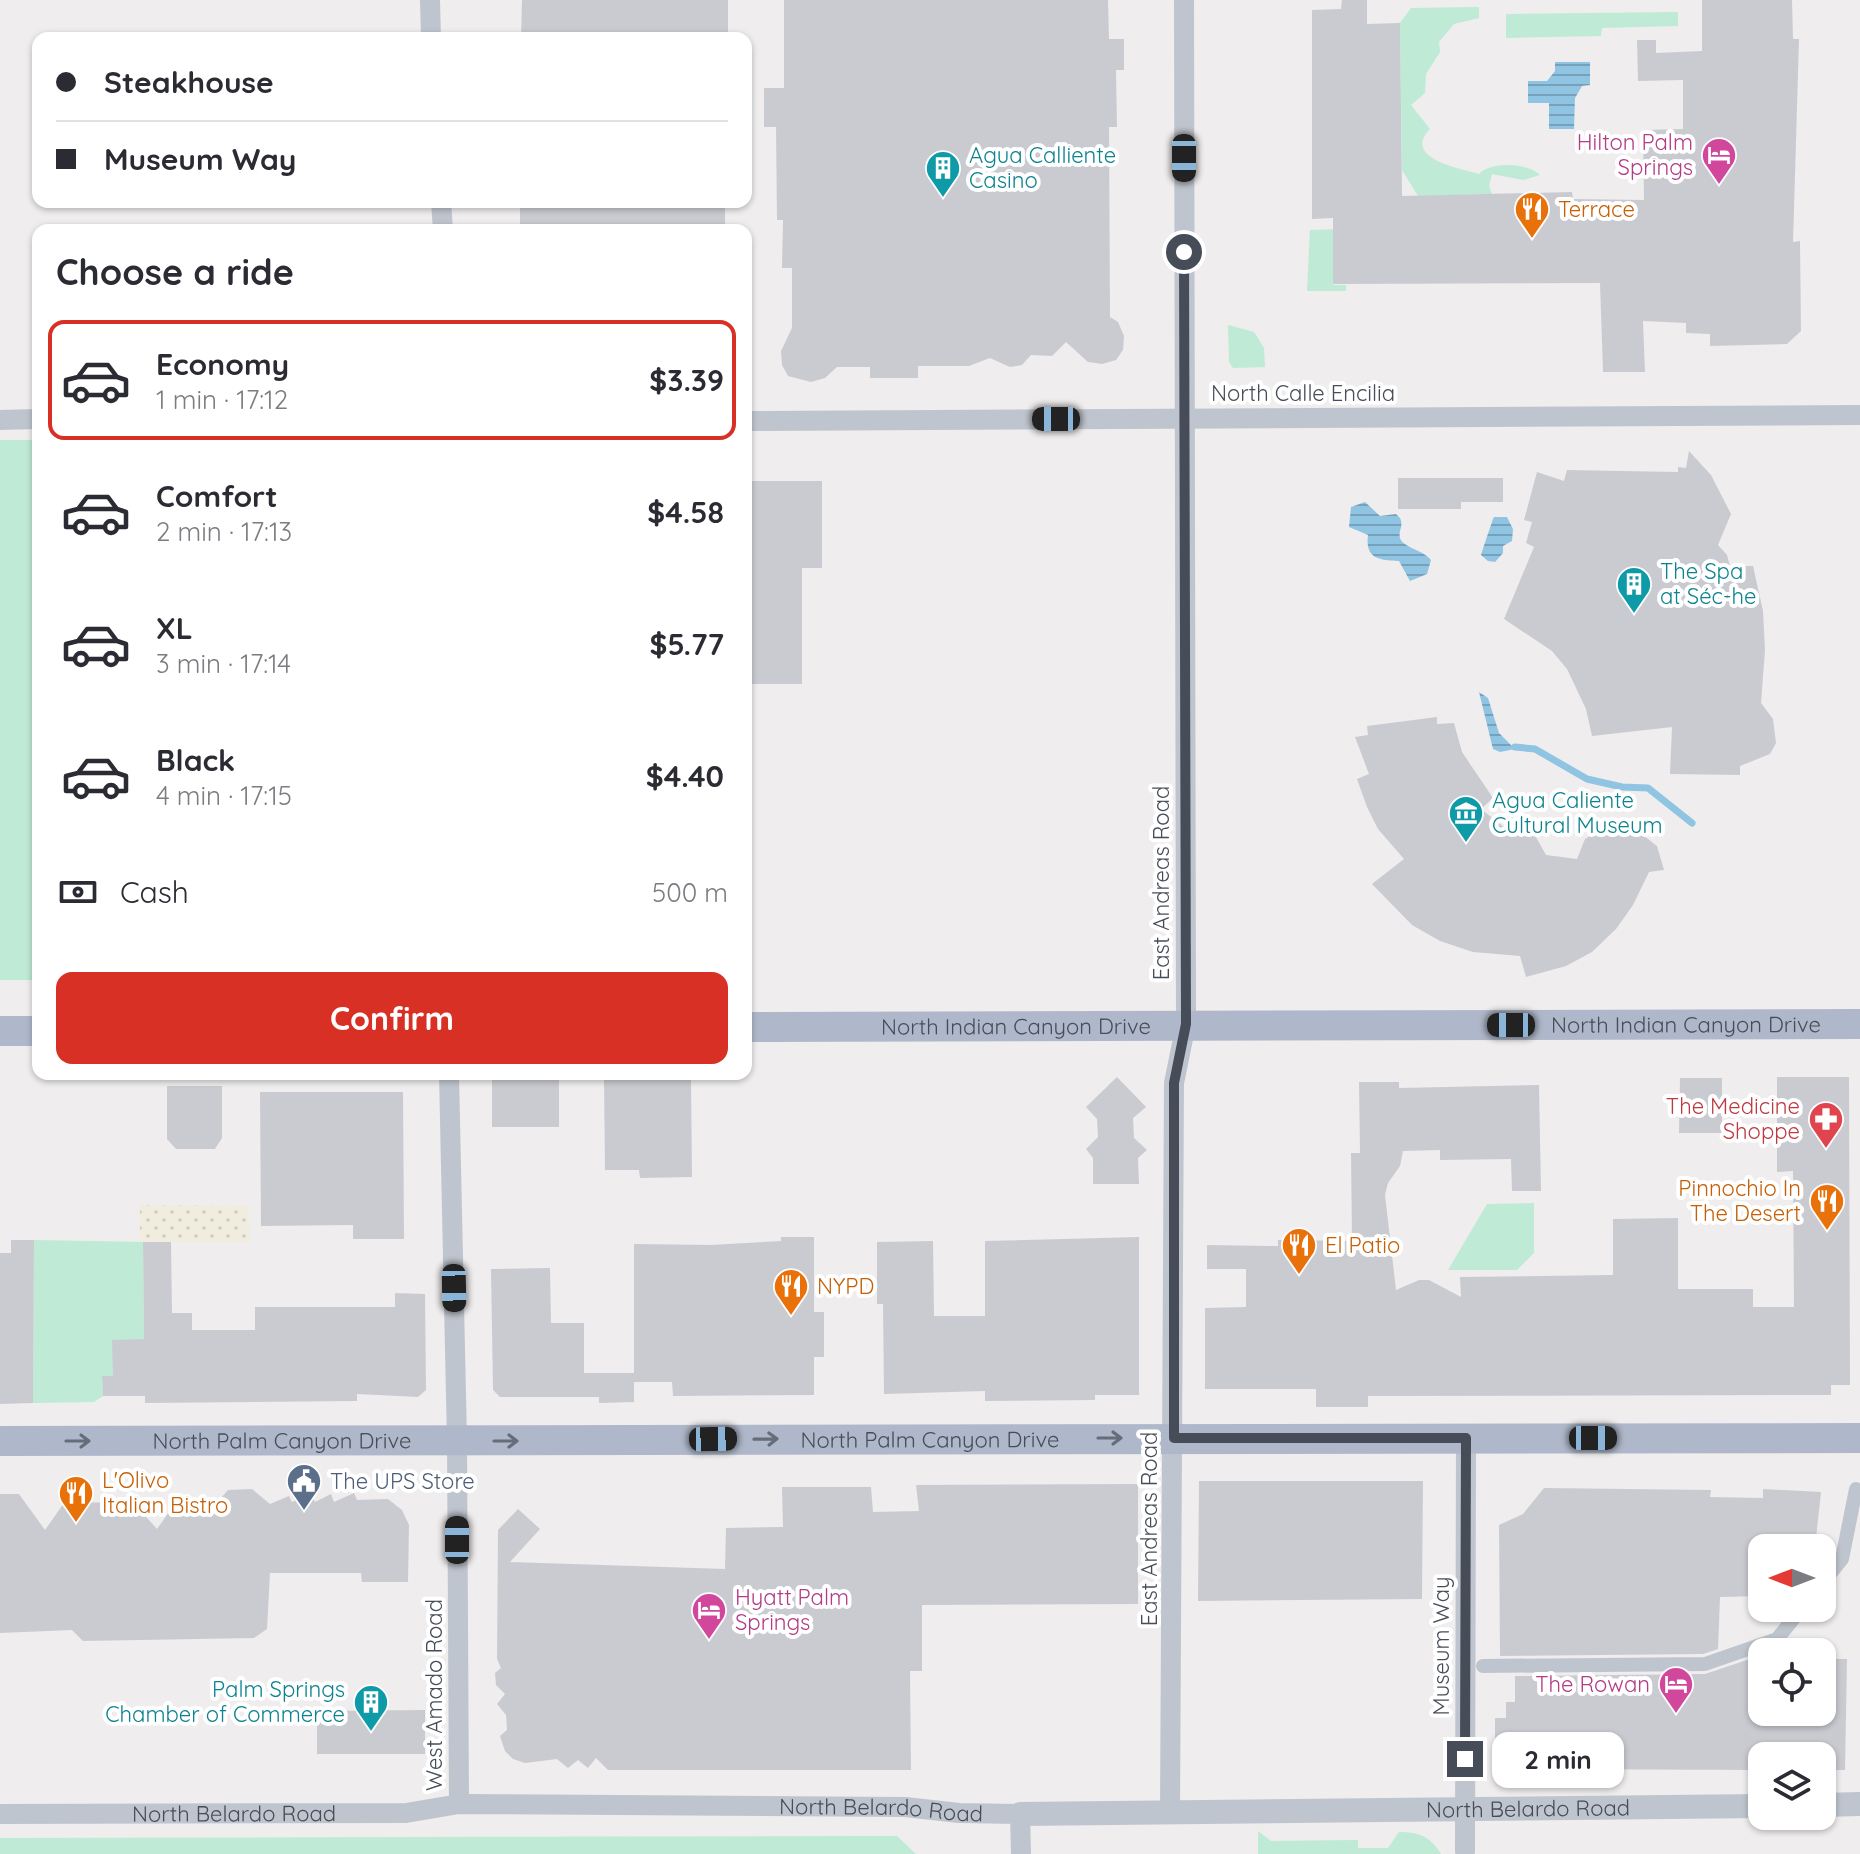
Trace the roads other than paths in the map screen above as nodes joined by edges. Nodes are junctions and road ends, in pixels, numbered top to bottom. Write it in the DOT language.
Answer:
graph roads {
  1 [pos="430,0"];
  2 [pos="1184,0"];
  3 [pos="431,32"];
  4 [pos="1860,415"];
  5 [pos="1184,417"];
  6 [pos="32,419"];
  7 [pos="0,420"];
  8 [pos="752,421"];
  9 [pos="1186,1024"];
  10 [pos="1860,1024"];
  11 [pos="752,1027"];
  12 [pos="0,1031"];
  13 [pos="32,1031"];
  14 [pos="449,1080"];
  15 [pos="1174,1438"];
  16 [pos="1466,1438"];
  17 [pos="1860,1438"];
  18 [pos="0,1441"];
  19 [pos="457,1441"];
  20 [pos="1856,1489"];
  21 [pos="1836,1566"];
  22 [pos="1791,1622"];
  23 [pos="1483,1666"];
  24 [pos="459,1804"];
  25 [pos="1860,1804"];
  26 [pos="1836,1805"];
  27 [pos="1748,1806"];
  28 [pos="1465,1809"];
  29 [pos="1170,1812"];
  30 [pos="0,1814"];
  31 [pos="1020,1814"];
  32 [pos="1021,1854"];
  33 [pos="1465,1854"];
  1 -- 3 [label="street"];
  2 -- 5 [label="street, East Andreas Road"];
  4 -- 5 [label="street, North Calle Encilia"];
  5 -- 8 [label="street, North Calle Encilia"];
  5 -- 9 [label="street, East Andreas Road"];
  6 -- 7 [label="street"];
  9 -- 10 [label="main road, North Indian Canyon Drive"];
  9 -- 11 [label="main road, North Indian Canyon Drive"];
  9 -- 15 [label="street, East Andreas Road"];
  12 -- 13 [label="main road"];
  14 -- 19 [label="street, West Amado Road"];
  15 -- 16 [label="main road, North Palm Canyon Drive"];
  19 -- 15 [label="main road, North Palm Canyon Drive, one-way"];
  15 -- 29 [label="street, East Andreas Road"];
  16 -- 17 [label="main road, North Palm Canyon Drive"];
  16 -- 28 [label="street, Museum Way"];
  18 -- 19 [label="main road, North Palm Canyon Drive, one-way"];
  19 -- 24 [label="street, West Amado Road"];
  20 -- 21 [label="street"];
  22 -- 23 [label="street"];
  24 -- 30 [label="street, North Belardo Road"];
  24 -- 31 [label="street, North Belardo Road"];
  25 -- 26 [label="street"];
  27 -- 28 [label="street, North Belardo Road"];
  28 -- 29 [label="street, North Belardo Road"];
  28 -- 33 [label="street, Museum Way"];
  29 -- 31 [label="street, North Belardo Road"];
  31 -- 32 [label="street"];
}
